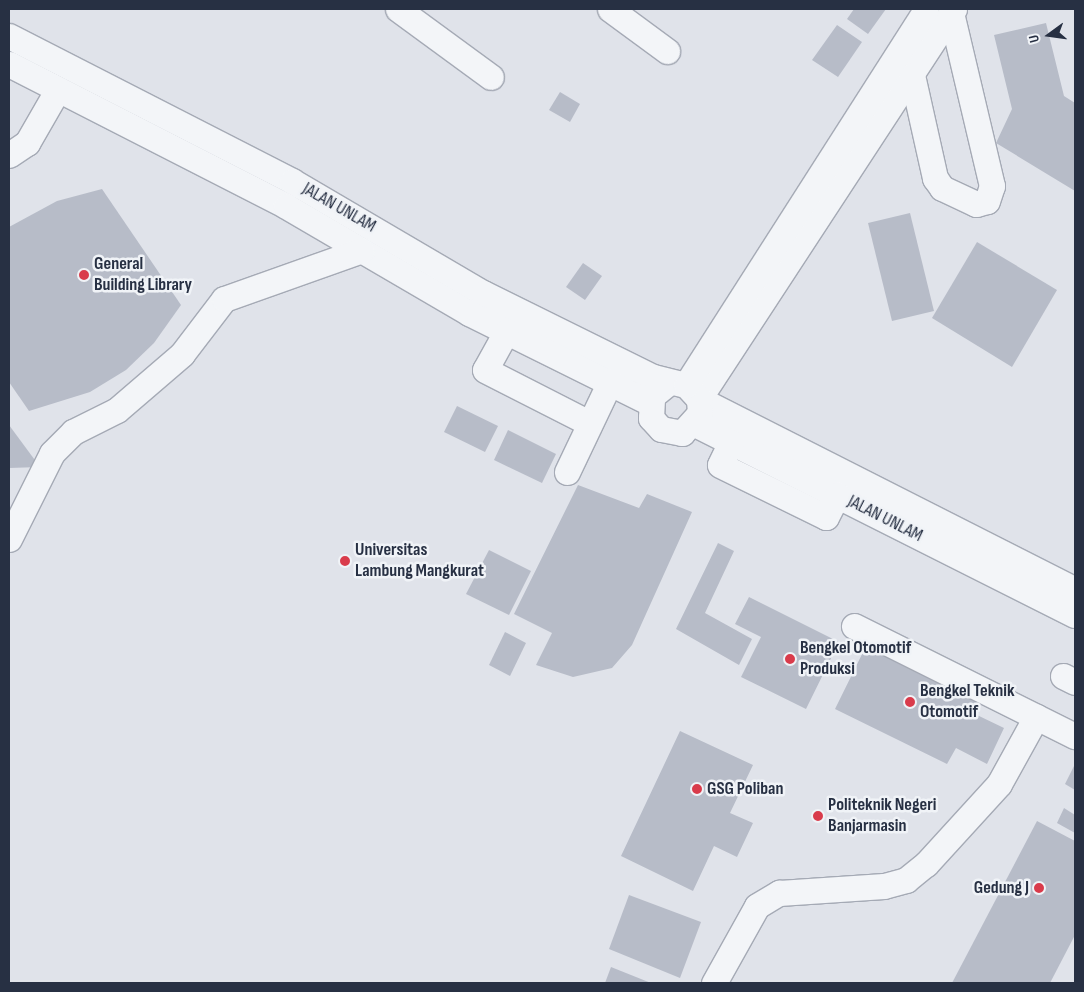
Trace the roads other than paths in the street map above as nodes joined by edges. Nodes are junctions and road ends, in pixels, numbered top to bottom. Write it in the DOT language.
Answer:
graph roads {
  1 [pos="398,9"];
  2 [pos="610,9"];
  3 [pos="926,9"];
  4 [pos="952,11"];
  5 [pos="9,36"];
  6 [pos="666,51"];
  7 [pos="9,64"];
  8 [pos="912,74"];
  9 [pos="491,77"];
  10 [pos="58,89"];
  11 [pos="9,155"];
  12 [pos="362,250"];
  13 [pos="506,332"];
  14 [pos="610,382"];
  15 [pos="684,389"];
  16 [pos="650,403"];
  17 [pos="588,423"];
  18 [pos="695,424"];
  19 [pos="567,472"];
  20 [pos="9,539"];
  21 [pos="1075,590"];
  22 [pos="1075,615"];
  23 [pos="854,626"];
  24 [pos="1036,717"];
  25 [pos="1075,736"];
  26 [pos="714,983"];
  1 -- 9 [label="street"];
  2 -- 6 [label="street"];
  3 -- 15 [label="street"];
  4 -- 8 [label="street"];
  4 -- 8 [label="street"];
  5 -- 15 [label="street, JALAN UNLAM"];
  7 -- 10 [label="street, JALAN UNLAM"];
  8 -- 15 [label="street"];
  10 -- 11 [label="street"];
  10 -- 12 [label="street, JALAN UNLAM"];
  12 -- 13 [label="street, JALAN UNLAM"];
  12 -- 20 [label="street"];
  13 -- 14 [label="street, JALAN UNLAM"];
  13 -- 17 [label="street"];
  14 -- 16 [label="street, JALAN UNLAM"];
  14 -- 17 [label="street"];
  15 -- 16 [label="street"];
  15 -- 18 [label="street"];
  15 -- 21 [label="street, JALAN UNLAM"];
  16 -- 18 [label="street"];
  17 -- 19 [label="street"];
  18 -- 22 [label="street, JALAN UNLAM"];
  23 -- 24 [label="street"];
  24 -- 25 [label="street"];
  24 -- 26 [label="street"];
}
